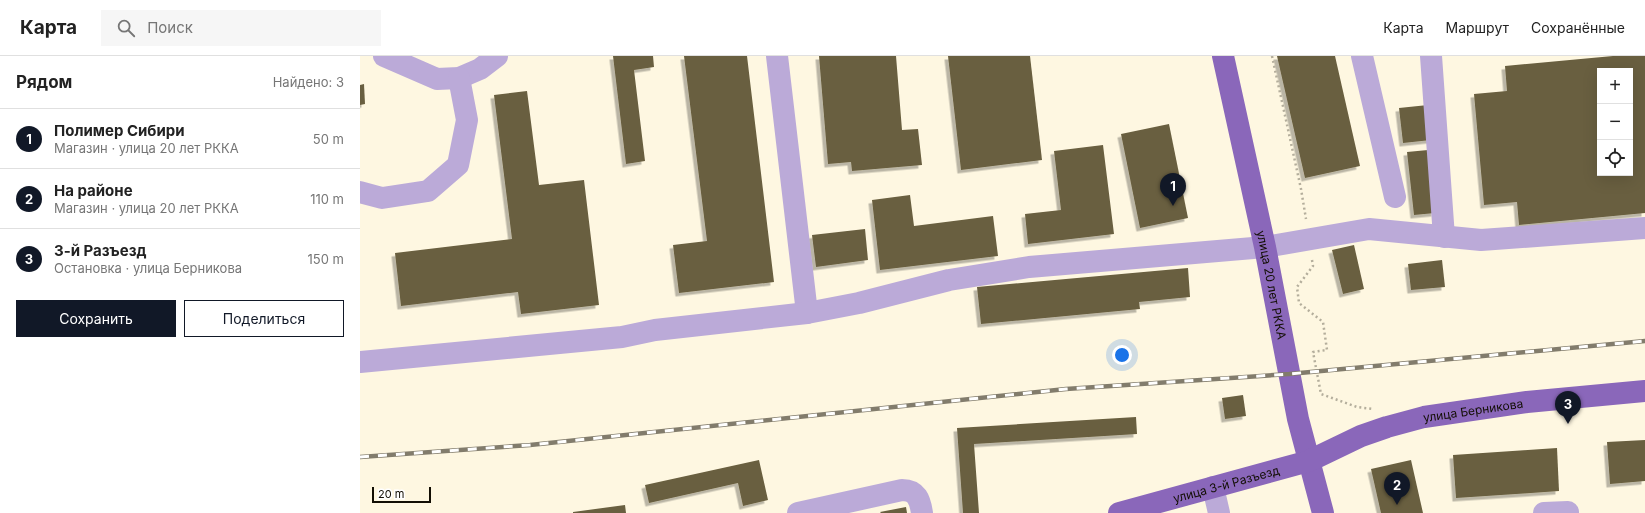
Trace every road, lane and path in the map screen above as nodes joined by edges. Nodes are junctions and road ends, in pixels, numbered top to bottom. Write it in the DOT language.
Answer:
graph roads {
  1 [pos="384,56"];
  2 [pos="497,56"];
  3 [pos="777,56"];
  4 [pos="1223,56"];
  5 [pos="1362,56"];
  6 [pos="1431,56"];
  7 [pos="460,78"];
  8 [pos="360,192"];
  9 [pos="1394,197"];
  10 [pos="1645,228"];
  11 [pos="1444,237"];
  12 [pos="1265,247"];
  13 [pos="807,313"];
  14 [pos="360,362"];
  15 [pos="1645,391"];
  16 [pos="1309,461"];
  17 [pos="1213,487"];
  18 [pos="1568,512"];
  19 [pos="798,513"];
  20 [pos="922,513"];
  21 [pos="1119,513"];
  22 [pos="1219,513"];
  23 [pos="1323,513"];
  24 [pos="1544,513"];
  1 -- 7 [label="street"];
  2 -- 7 [label="street"];
  3 -- 13 [label="street"];
  4 -- 12 [label="main road, улица 20 лет РККА"];
  5 -- 9 [label="street"];
  6 -- 11 [label="street"];
  7 -- 8 [label="street"];
  10 -- 11 [label="street"];
  11 -- 12 [label="street"];
  12 -- 13 [label="street"];
  12 -- 16 [label="main road, улица 20 лет РККА"];
  13 -- 14 [label="street"];
  15 -- 16 [label="main road, улица Берникова"];
  16 -- 17 [label="main road, улица 3-й Разъезд"];
  16 -- 23 [label="main road, улица 20 лет РККА"];
  17 -- 21 [label="main road, улица 3-й Разъезд"];
  17 -- 22 [label="street"];
  18 -- 24 [label="street"];
  19 -- 20 [label="street"];
}
